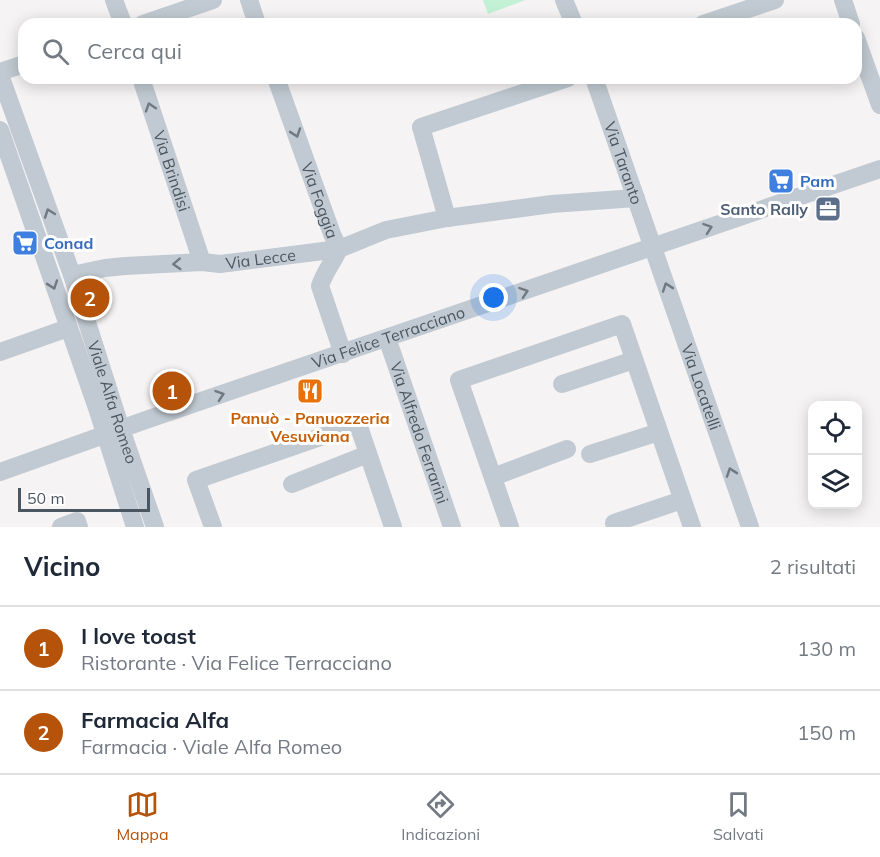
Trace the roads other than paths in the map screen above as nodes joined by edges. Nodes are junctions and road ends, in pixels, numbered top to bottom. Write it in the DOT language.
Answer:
graph roads {
  1 [pos="114,0"];
  2 [pos="213,0"];
  3 [pos="249,0"];
  4 [pos="564,0"];
  5 [pos="775,0"];
  6 [pos="843,0"];
  7 [pos="121,18"];
  8 [pos="160,18"];
  9 [pos="255,18"];
  10 [pos="572,18"];
  11 [pos="721,18"];
  12 [pos="849,18"];
  13 [pos="862,55"];
  14 [pos="18,66"];
  15 [pos="0,74"];
  16 [pos="143,84"];
  17 [pos="278,84"];
  18 [pos="550,84"];
  19 [pos="596,84"];
  20 [pos="880,105"];
  21 [pos="0,130"];
  22 [pos="880,169"];
  23 [pos="636,198"];
  24 [pos="447,218"];
  25 [pos="653,248"];
  26 [pos="339,249"];
  27 [pos="202,262"];
  28 [pos="72,275"];
  29 [pos="68,328"];
  30 [pos="387,338"];
  31 [pos="0,352"];
  32 [pos="343,354"];
  33 [pos="634,360"];
  34 [pos="562,384"];
  35 [pos="113,432"];
  36 [pos="659,432"];
  37 [pos="567,449"];
  38 [pos="368,454"];
  39 [pos="590,454"];
  40 [pos="0,472"];
  41 [pos="493,477"];
  42 [pos="292,484"];
  43 [pos="682,500"];
  44 [pos="614,523"];
  45 [pos="386,525"];
  46 [pos="61,527"];
  47 [pos="79,527"];
  48 [pos="135,527"];
  49 [pos="155,527"];
  50 [pos="213,527"];
  51 [pos="452,527"];
  52 [pos="510,527"];
  53 [pos="692,527"];
  54 [pos="750,527"];
  1 -- 7 [label="street"];
  2 -- 8 [label="street"];
  3 -- 9 [label="street"];
  4 -- 10 [label="street"];
  5 -- 11 [label="street"];
  6 -- 12 [label="street"];
  13 -- 20 [label="street"];
  14 -- 15 [label="street"];
  28 -- 15 [label="street, Viale Alfa Romeo, one-way"];
  27 -- 16 [label="street, Via Brindisi, one-way"];
  17 -- 26 [label="street, Via Foggia, one-way"];
  18 -- 24 [label="street"];
  19 -- 23 [label="street, Via Taranto"];
  21 -- 29 [label="street, Viale Alfa Romeo, one-way"];
  25 -- 22 [label="street, Via Felice Terracciano, one-way"];
  23 -- 24 [label="street, Via Lecce"];
  23 -- 25 [label="street, Via Taranto"];
  24 -- 26 [label="street, Via Lecce"];
  30 -- 25 [label="street, Via Felice Terracciano, one-way"];
  54 -- 25 [label="street, Via Locatelli, one-way"];
  26 -- 27 [label="street, Via Lecce"];
  26 -- 32 [label="street, Via Foggia"];
  27 -- 28 [label="street, Via Lecce, one-way"];
  28 -- 35 [label="street, Viale Alfa Romeo"];
  29 -- 31 [label="street"];
  29 -- 35 [label="street, Viale Alfa Romeo"];
  30 -- 32 [label="street, Via Felice Terracciano"];
  30 -- 51 [label="street, Via Alfredo Ferrarini"];
  35 -- 32 [label="street, Via Felice Terracciano, one-way"];
  33 -- 34 [label="street"];
  33 -- 36 [label="street"];
  33 -- 41 [label="street"];
  35 -- 40 [label="street, Via Felice Terracciano"];
  35 -- 48 [label="street"];
  35 -- 49 [label="street, Viale Alfa Romeo"];
  36 -- 39 [label="street"];
  36 -- 43 [label="street"];
  37 -- 41 [label="street"];
  38 -- 42 [label="street"];
  38 -- 45 [label="street"];
  38 -- 50 [label="street"];
  41 -- 52 [label="street"];
  43 -- 44 [label="street"];
  43 -- 53 [label="street"];
  46 -- 47 [label="street"];
}
